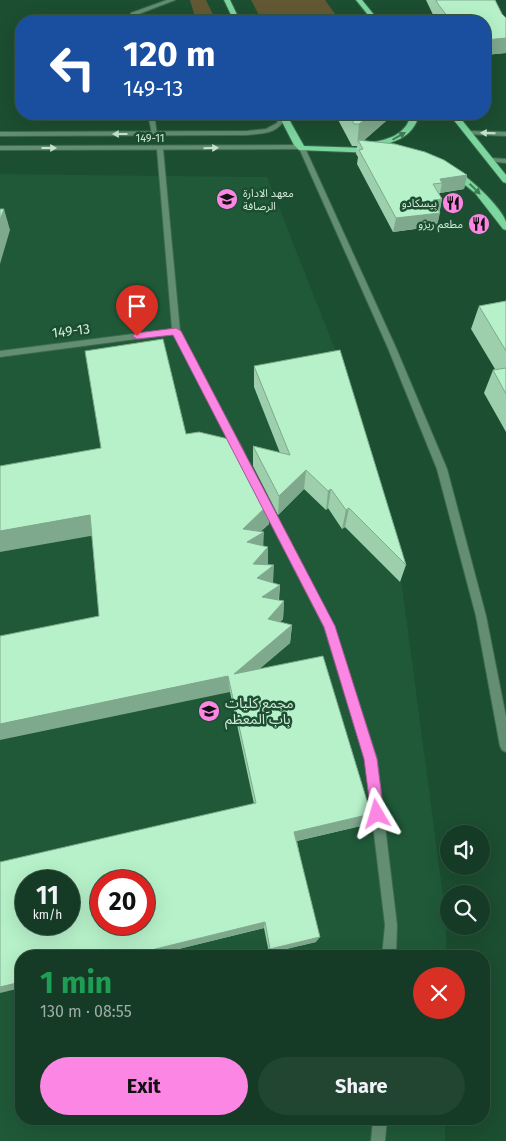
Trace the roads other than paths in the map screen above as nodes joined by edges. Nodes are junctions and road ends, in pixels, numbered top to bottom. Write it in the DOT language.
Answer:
graph roads {
  1 [pos="172,0"];
  2 [pos="227,0"];
  3 [pos="359,0"];
  4 [pos="133,15"];
  5 [pos="234,15"];
  6 [pos="371,15"];
  7 [pos="152,120"];
  8 [pos="283,120"];
  9 [pos="285,120"];
  10 [pos="415,120"];
  11 [pos="458,120"];
  12 [pos="469,133"];
  13 [pos="0,134"];
  14 [pos="155,134"];
  15 [pos="506,134"];
  16 [pos="0,148"];
  17 [pos="302,148"];
  18 [pos="160,149"];
  19 [pos="337,149"];
  20 [pos="388,152"];
  21 [pos="490,160"];
  22 [pos="506,161"];
  23 [pos="440,165"];
  24 [pos="506,180"];
  25 [pos="506,227"];
  26 [pos="176,331"];
  27 [pos="0,354"];
  28 [pos="244,461"];
  29 [pos="257,487"];
  30 [pos="506,746"];
  31 [pos="389,950"];
  32 [pos="379,1125"];
  33 [pos="378,1141"];
  1 -- 4 [label="street"];
  2 -- 5 [label="main road"];
  3 -- 6 [label="main road"];
  7 -- 14 [label="street"];
  8 -- 14 [label="street, 149-11"];
  9 -- 17 [label="main road"];
  19 -- 10 [label="main road, one-way"];
  11 -- 12 [label="main road"];
  15 -- 12 [label="street, one-way"];
  12 -- 21 [label="main road"];
  14 -- 13 [label="street, 149-11, one-way"];
  16 -- 18 [label="street, 149-11, one-way"];
  18 -- 17 [label="street, 149-11, one-way"];
  17 -- 19 [label="main road"];
  17 -- 30 [label="street"];
  18 -- 26 [label="street"];
  19 -- 20 [label="main road"];
  21 -- 22 [label="street"];
  21 -- 24 [label="main road"];
  23 -- 25 [label="main road, one-way"];
  26 -- 27 [label="street, 149-13"];
  26 -- 28 [label="street"];
  29 -- 31 [label="street"];
  32 -- 33 [label="street"];
}
